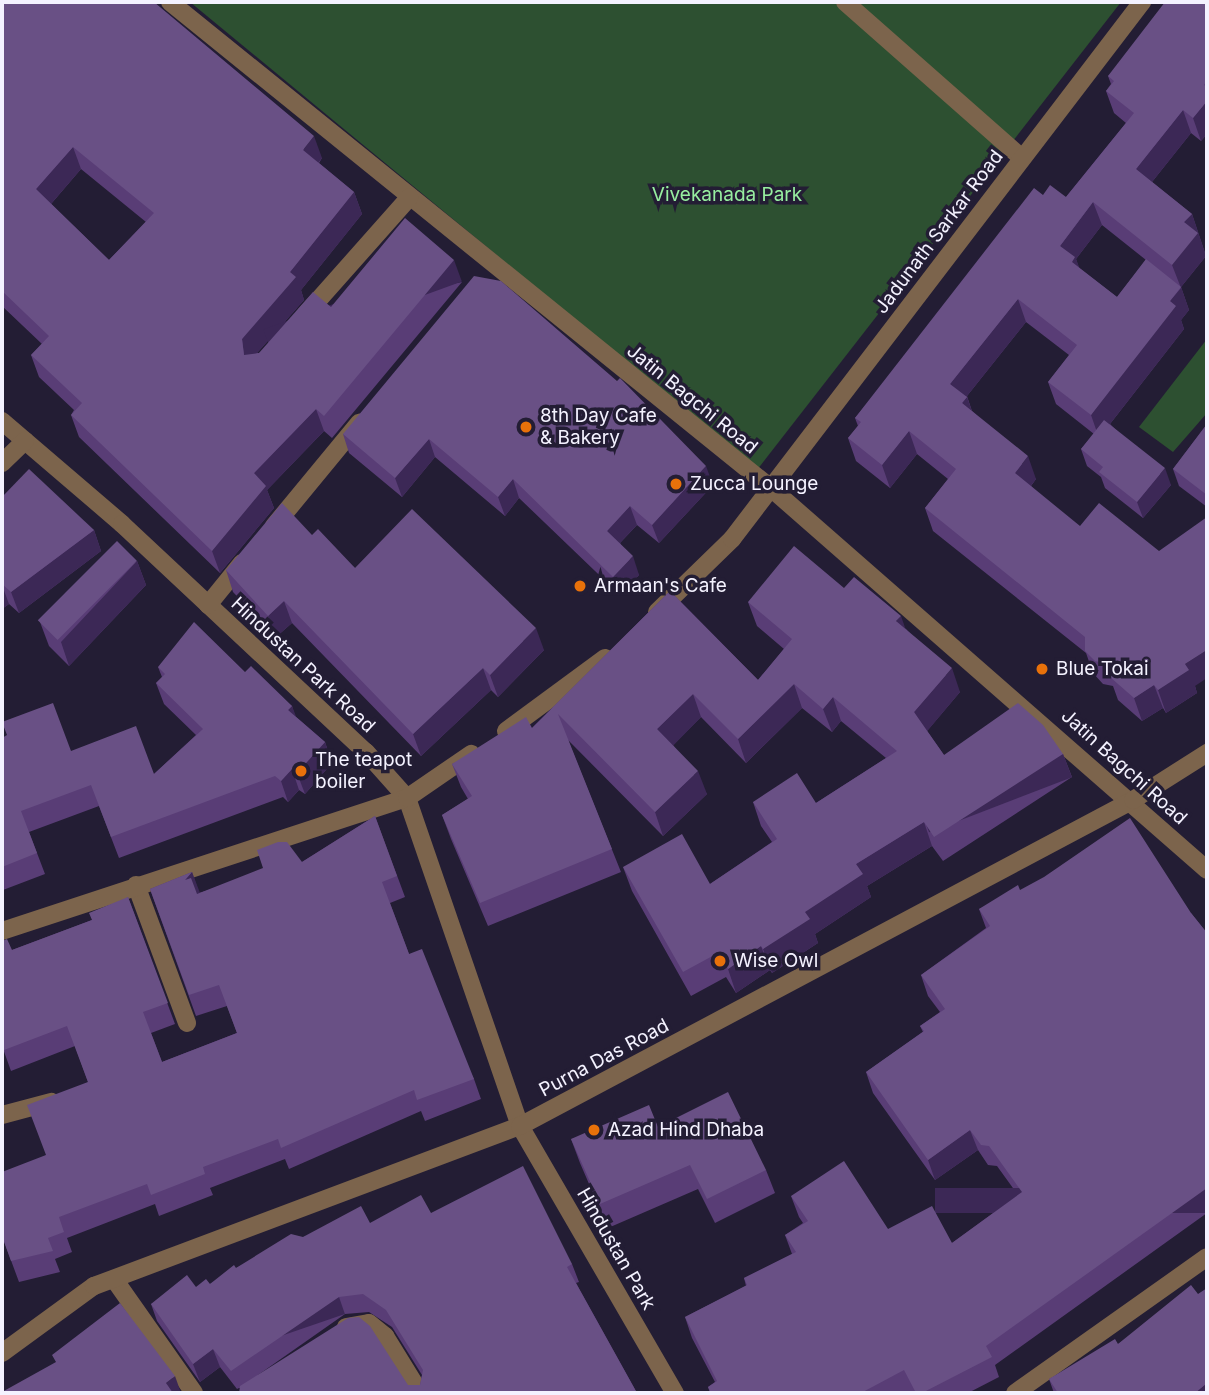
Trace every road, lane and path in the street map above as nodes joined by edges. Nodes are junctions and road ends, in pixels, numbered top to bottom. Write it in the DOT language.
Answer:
graph roads {
  1 [pos="170,2"];
  2 [pos="845,2"];
  3 [pos="1142,2"];
  4 [pos="1021,157"];
  5 [pos="408,198"];
  6 [pos="294,328"];
  7 [pos="367,413"];
  8 [pos="2,421"];
  9 [pos="25,441"];
  10 [pos="2,463"];
  11 [pos="772,489"];
  12 [pos="208,605"];
  13 [pos="641,626"];
  14 [pos="622,643"];
  15 [pos="1207,754"];
  16 [pos="407,798"];
  17 [pos="1133,800"];
  18 [pos="1207,870"];
  19 [pos="136,885"];
  20 [pos="2,931"];
  21 [pos="187,1023"];
  22 [pos="66,1099"];
  23 [pos="2,1115"];
  24 [pos="520,1126"];
  25 [pos="1207,1257"];
  26 [pos="114,1279"];
  27 [pos="330,1338"];
  28 [pos="2,1353"];
  29 [pos="1026,1390"];
  30 [pos="194,1393"];
  31 [pos="420,1393"];
  32 [pos="676,1393"];
  1 -- 5 [label="street, Jatin Bagchi Road"];
  2 -- 4 [label="street"];
  3 -- 4 [label="street, Jadunath Sarkar Road"];
  4 -- 11 [label="street, Jadunath Sarkar Road"];
  5 -- 6 [label="street"];
  5 -- 11 [label="street, Jatin Bagchi Road"];
  7 -- 12 [label="street"];
  8 -- 9 [label="street, Hindustan Park Road"];
  9 -- 10 [label="street"];
  9 -- 12 [label="street, Hindustan Park Road"];
  11 -- 13 [label="street, Jadunath Sarkar Road"];
  11 -- 17 [label="street, Jatin Bagchi Road"];
  12 -- 16 [label="street, Hindustan Park Road"];
  14 -- 16 [label="street"];
  15 -- 17 [label="street, Purna Das Road"];
  16 -- 19 [label="street"];
  16 -- 24 [label="street, Hindustan Park Road"];
  17 -- 18 [label="street, Jatin Bagchi Road"];
  17 -- 24 [label="street, Purna Das Road"];
  19 -- 20 [label="street"];
  19 -- 21 [label="street"];
  22 -- 23 [label="street"];
  24 -- 26 [label="street, Purna Das Road"];
  24 -- 32 [label="street, Hindustan Park"];
  25 -- 29 [label="street"];
  26 -- 28 [label="street, Purna Das Road"];
  26 -- 30 [label="street"];
  27 -- 31 [label="street"];
}
